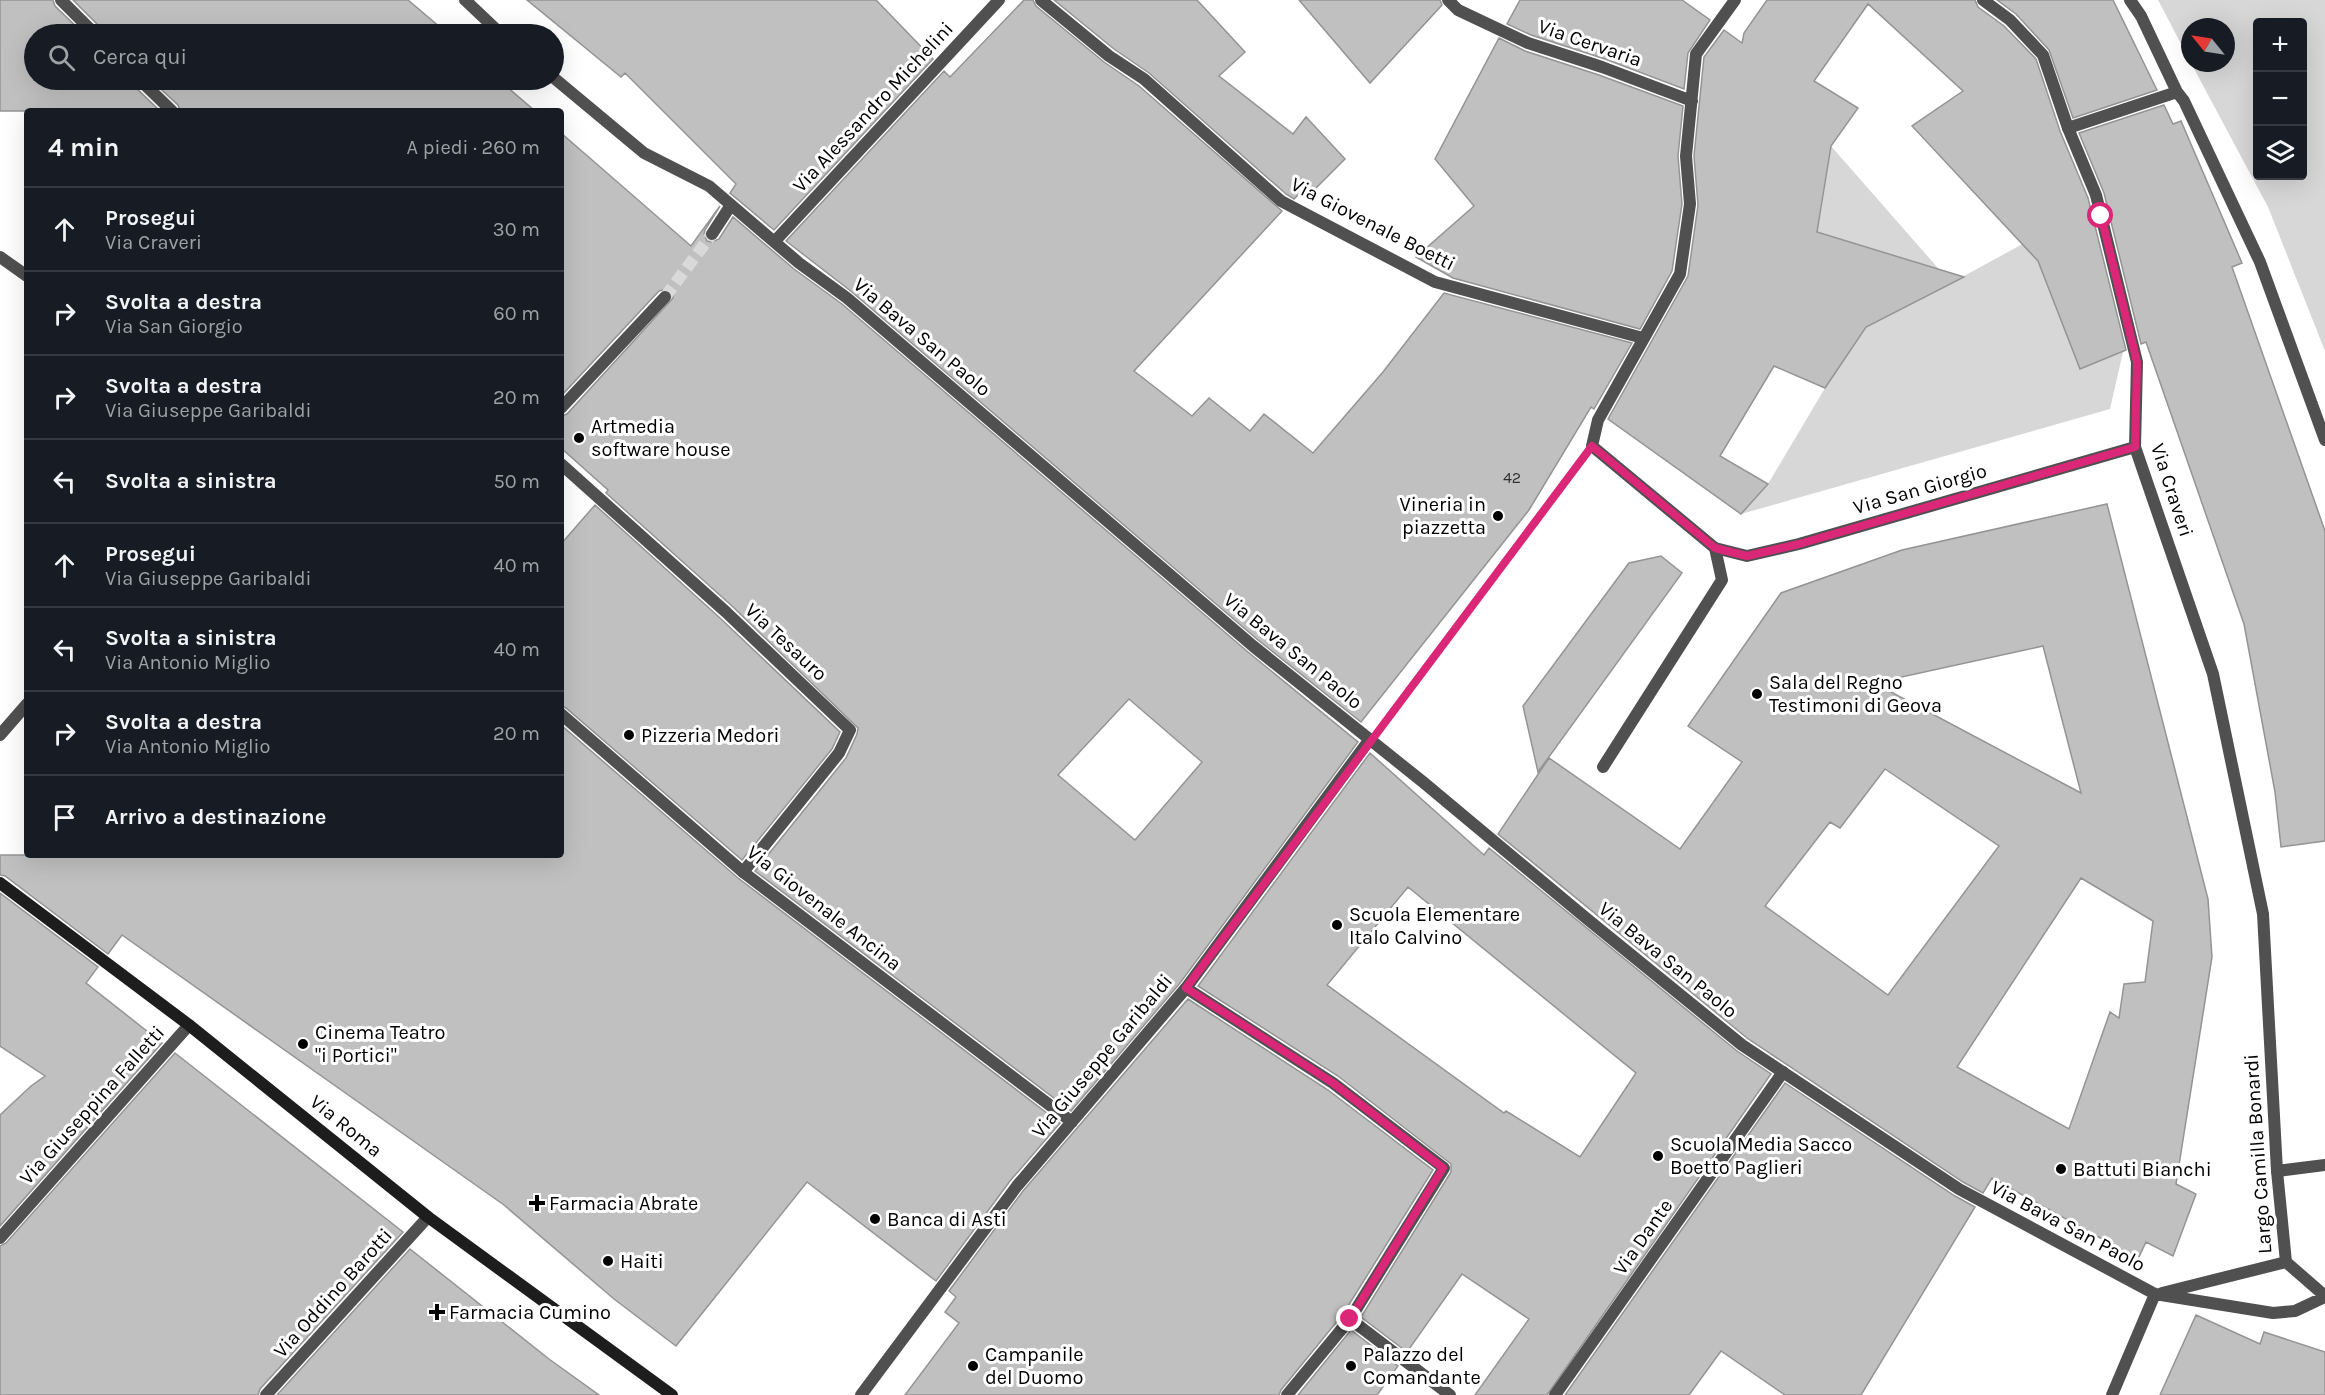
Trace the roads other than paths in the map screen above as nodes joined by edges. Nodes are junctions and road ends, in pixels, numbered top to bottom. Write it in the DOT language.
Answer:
graph roads {
  1 [pos="61,0"];
  2 [pos="465,0"];
  3 [pos="999,0"];
  4 [pos="1041,0"];
  5 [pos="1448,0"];
  6 [pos="1735,0"];
  7 [pos="1983,0"];
  8 [pos="2130,0"];
  9 [pos="85,24"];
  10 [pos="490,24"];
  11 [pos="564,86"];
  12 [pos="150,90"];
  13 [pos="2177,92"];
  14 [pos="1692,101"];
  15 [pos="169,108"];
  16 [pos="2068,128"];
  17 [pos="731,205"];
  18 [pos="712,234"];
  19 [pos="775,241"];
  20 [pos="0,257"];
  21 [pos="24,274"];
  22 [pos="665,297"];
  23 [pos="1643,338"];
  24 [pos="564,405"];
  25 [pos="2325,441"];
  26 [pos="2135,447"];
  27 [pos="564,467"];
  28 [pos="1715,548"];
  29 [pos="24,707"];
  30 [pos="564,717"];
  31 [pos="0,735"];
  32 [pos="1370,739"];
  33 [pos="1603,767"];
  34 [pos="742,872"];
  35 [pos="0,883"];
  36 [pos="2263,914"];
  37 [pos="1186,988"];
  38 [pos="189,1025"];
  39 [pos="1784,1072"];
  40 [pos="1072,1122"];
  41 [pos="2325,1165"];
  42 [pos="2277,1171"];
  43 [pos="428,1217"];
  44 [pos="0,1238"];
  45 [pos="2286,1262"];
  46 [pos="2155,1294"];
  47 [pos="2325,1297"];
  48 [pos="1350,1319"];
  49 [pos="266,1395"];
  50 [pos="672,1395"];
  51 [pos="861,1395"];
  52 [pos="1287,1395"];
  53 [pos="1450,1395"];
  54 [pos="1555,1395"];
  55 [pos="2112,1395"];
  1 -- 9 [label="street"];
  2 -- 10 [label="street"];
  3 -- 19 [label="street, Via Alessandro Michelini"];
  4 -- 23 [label="street, Via Giovenale Boetti"];
  5 -- 14 [label="street, Via Cervaria"];
  6 -- 14 [label="street"];
  7 -- 16 [label="street, Via Craveri"];
  8 -- 13 [label="street"];
  11 -- 17 [label="street, Via Bava San Paolo"];
  12 -- 15 [label="street"];
  13 -- 16 [label="street"];
  13 -- 25 [label="street"];
  14 -- 23 [label="street"];
  16 -- 26 [label="street, Via Craveri"];
  17 -- 18 [label="street"];
  17 -- 19 [label="street, Via Bava San Paolo"];
  19 -- 32 [label="street, Via Bava San Paolo"];
  20 -- 21 [label="street"];
  22 -- 24 [label="street"];
  23 -- 28 [label="street"];
  26 -- 28 [label="street, Via San Giorgio"];
  26 -- 36 [label="street, Via Craveri"];
  27 -- 34 [label="street, Via Tesauro"];
  28 -- 33 [label="street"];
  29 -- 31 [label="street"];
  30 -- 34 [label="street, Via Giovenale Ancina"];
  32 -- 37 [label="street, Via Giuseppe Garibaldi"];
  32 -- 39 [label="street, Via Bava San Paolo"];
  34 -- 40 [label="street, Via Giovenale Ancina"];
  35 -- 38 [label="main road, Via Roma"];
  36 -- 42 [label="street, Largo Camilla Bonardi"];
  37 -- 40 [label="street, Via Giuseppe Garibaldi"];
  37 -- 48 [label="street"];
  38 -- 43 [label="main road, Via Roma"];
  38 -- 44 [label="street, Via Giuseppina Falletti"];
  39 -- 46 [label="street, Via Bava San Paolo"];
  39 -- 54 [label="street, Via Dante"];
  40 -- 51 [label="street, Via Giuseppe Garibaldi"];
  41 -- 42 [label="street"];
  42 -- 45 [label="street, Largo Camilla Bonardi"];
  43 -- 49 [label="street, Via Oddino Barotti"];
  43 -- 50 [label="main road, Via Roma"];
  45 -- 46 [label="street, Largo Camilla Bonardi"];
  45 -- 47 [label="street"];
  46 -- 47 [label="street"];
  46 -- 55 [label="street"];
  48 -- 52 [label="street"];
  48 -- 53 [label="street"];
}
